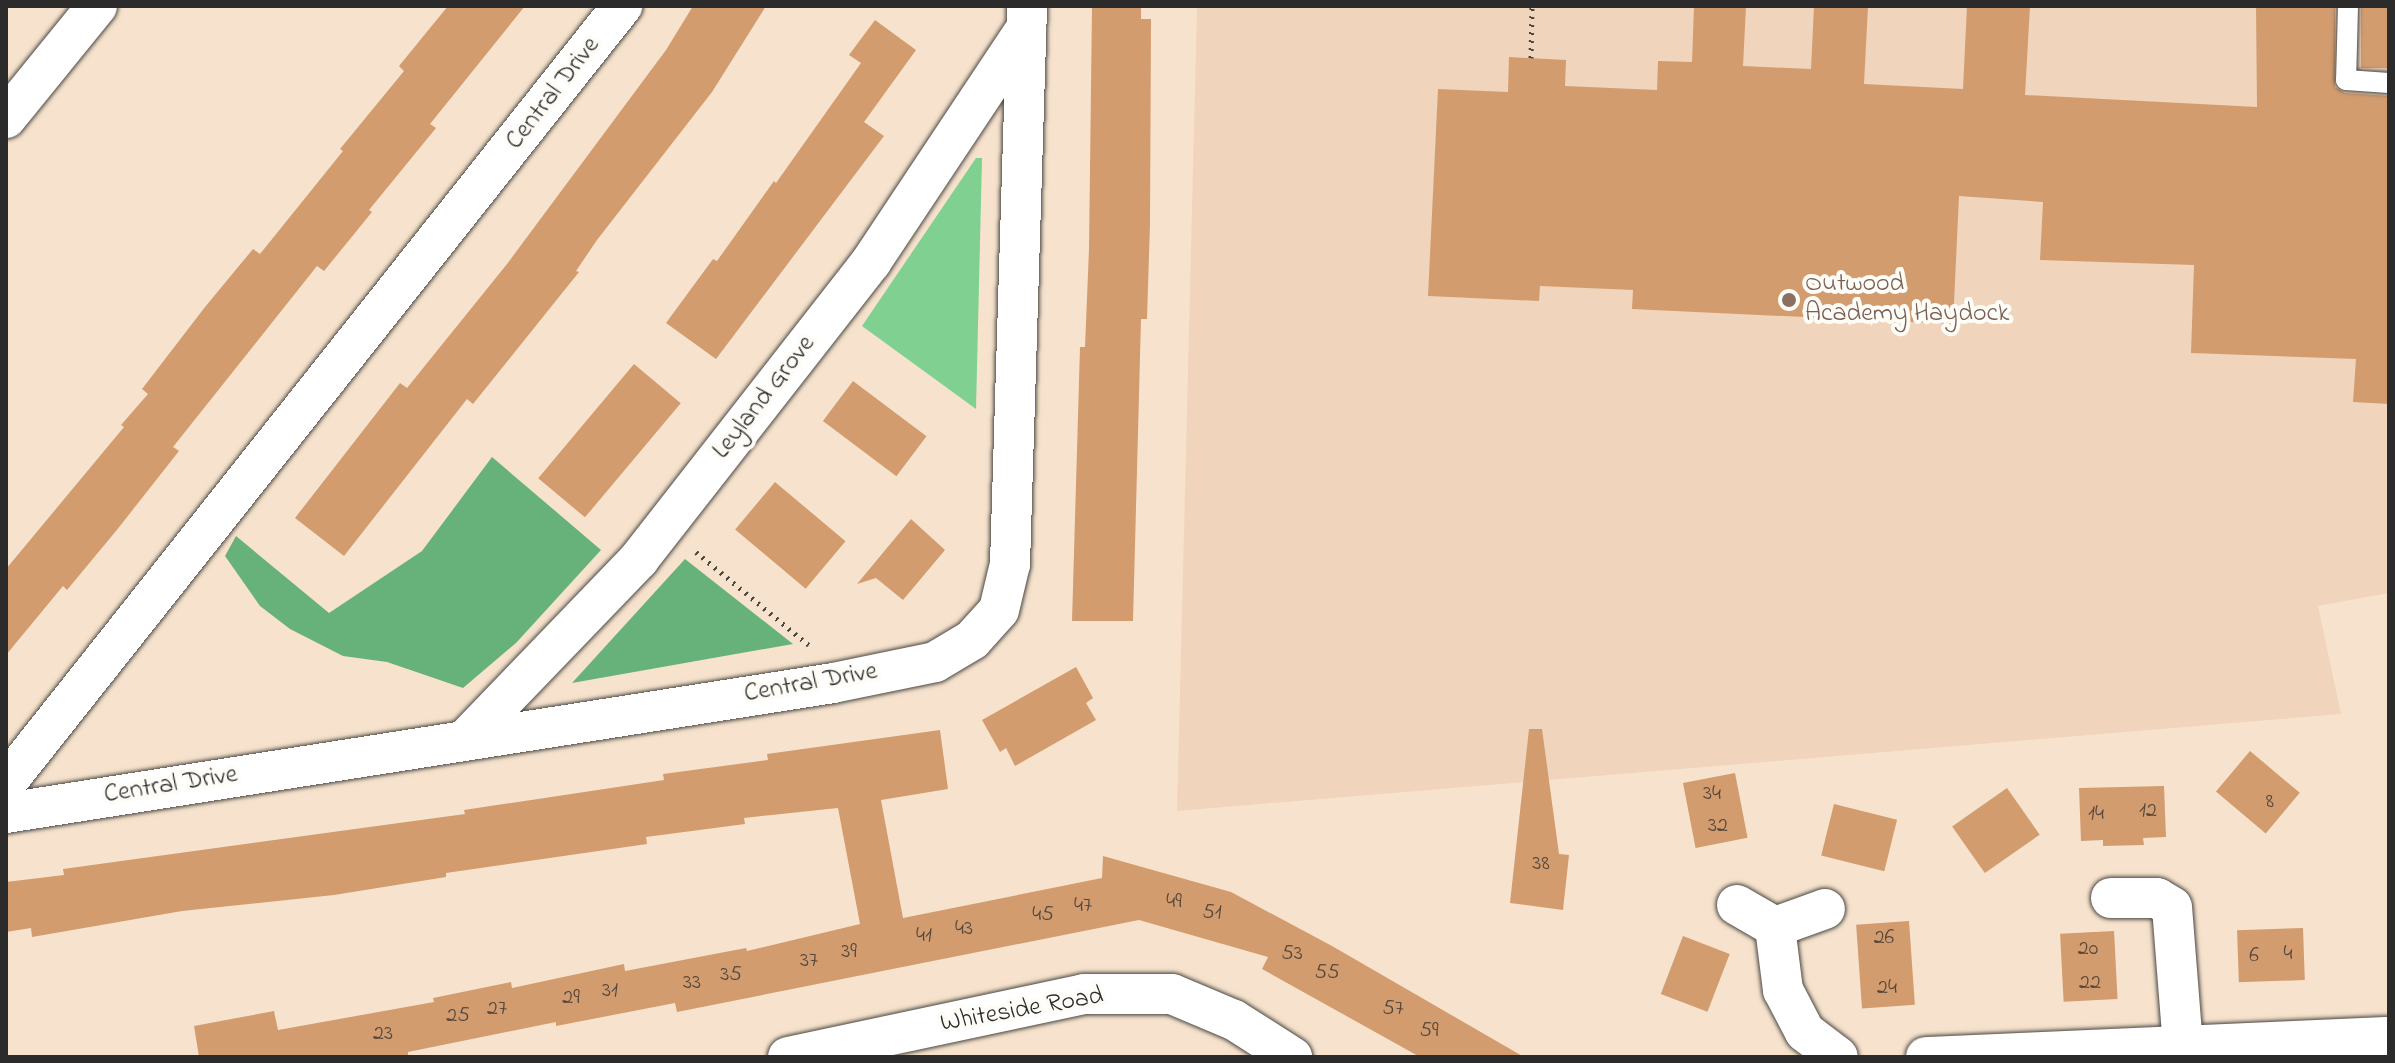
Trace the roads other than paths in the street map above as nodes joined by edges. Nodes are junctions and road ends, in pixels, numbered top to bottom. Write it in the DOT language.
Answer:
graph roads {
  1 [pos="97,6"];
  2 [pos="622,6"];
  3 [pos="2348,6"];
  4 [pos="1026,17"];
  5 [pos="2389,83"];
  6 [pos="6,118"];
  7 [pos="467,738"];
  8 [pos="6,783"];
  9 [pos="6,813"];
  10 [pos="2111,898"];
  11 [pos="1737,905"];
  12 [pos="1825,909"];
  13 [pos="1775,927"];
  14 [pos="2389,1037"];
  15 [pos="2183,1047"];
  16 [pos="788,1057"];
  17 [pos="1292,1057"];
  18 [pos="1838,1057"];
  19 [pos="1926,1057"];
  1 -- 6 [label="street"];
  2 -- 8 [label="street, Central Drive"];
  3 -- 5 [label="lane"];
  4 -- 7 [label="street, Leyland Grove"];
  4 -- 7 [label="street, Central Drive"];
  7 -- 9 [label="street, Central Drive"];
  10 -- 15 [label="street"];
  11 -- 13 [label="street"];
  12 -- 13 [label="street"];
  13 -- 18 [label="street"];
  14 -- 15 [label="street"];
  15 -- 19 [label="street"];
  16 -- 17 [label="street, Whiteside Road"];
}
